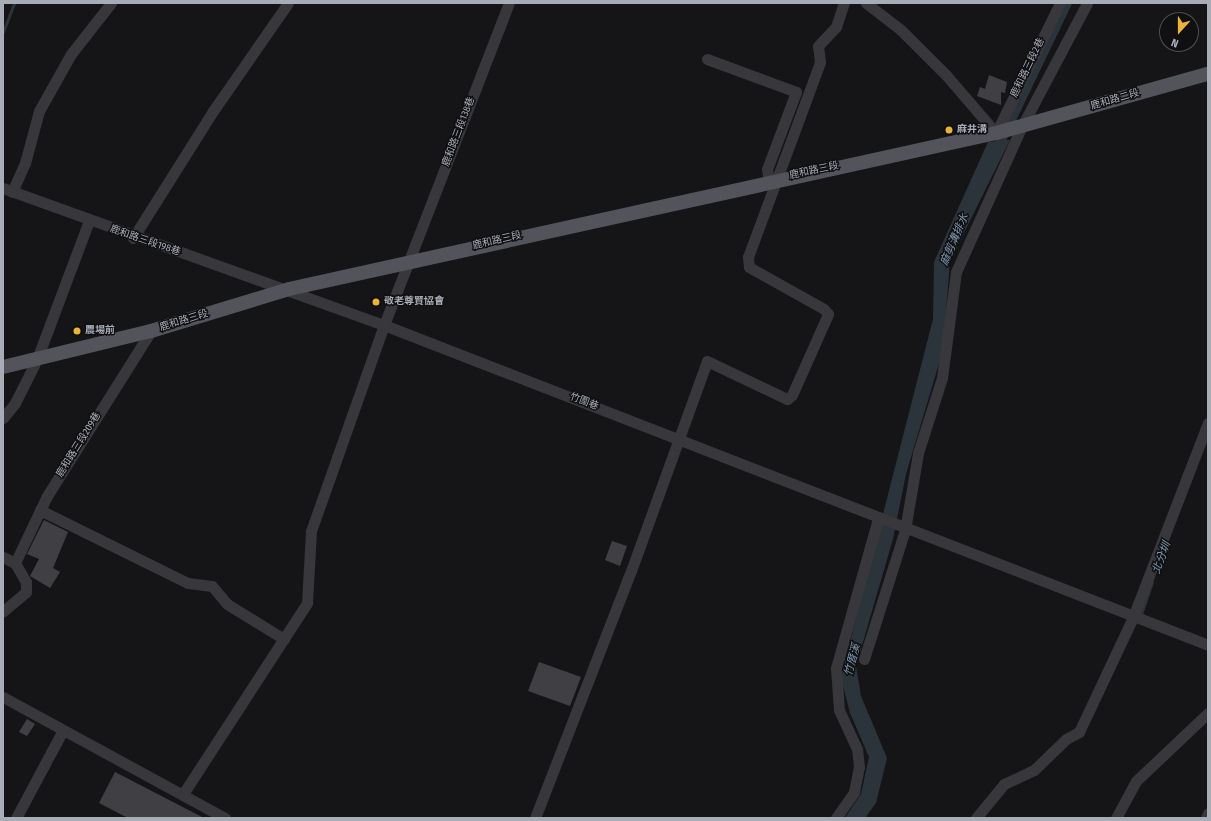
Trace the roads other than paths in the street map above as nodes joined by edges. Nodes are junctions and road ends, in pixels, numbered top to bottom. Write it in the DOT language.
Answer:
graph roads {
  1 [pos="111,3"];
  2 [pos="288,3"];
  3 [pos="509,3"];
  4 [pos="844,3"];
  5 [pos="866,3"];
  6 [pos="1060,3"];
  7 [pos="1086,3"];
  8 [pos="707,59"];
  9 [pos="1208,74"];
  10 [pos="1022,126"];
  11 [pos="996,133"];
  12 [pos="773,180"];
  13 [pos="7,190"];
  14 [pos="89,221"];
  15 [pos="133,238"];
  16 [pos="410,261"];
  17 [pos="289,289"];
  18 [pos="384,325"];
  19 [pos="152,331"];
  20 [pos="37,359"];
  21 [pos="3,367"];
  22 [pos="3,418"];
  23 [pos="1208,423"];
  24 [pos="678,438"];
  25 [pos="40,510"];
  26 [pos="878,519"];
  27 [pos="905,530"];
  28 [pos="3,557"];
  29 [pos="15,564"];
  30 [pos="3,611"];
  31 [pos="1133,617"];
  32 [pos="284,639"];
  33 [pos="1208,645"];
  34 [pos="864,659"];
  35 [pos="3,697"];
  36 [pos="1208,713"];
  37 [pos="62,732"];
  38 [pos="182,794"];
  39 [pos="1208,813"];
  40 [pos="16,818"];
  41 [pos="224,818"];
  42 [pos="535,818"];
  43 [pos="836,818"];
  44 [pos="976,818"];
  45 [pos="1116,818"];
  46 [pos="1206,818"];
  1 -- 13 [label="street"];
  2 -- 15 [label="street"];
  3 -- 16 [label="street, 鹿和路三段138巷"];
  4 -- 12 [label="street"];
  5 -- 11 [label="street"];
  6 -- 11 [label="street, 鹿和路三段2巷"];
  7 -- 10 [label="street"];
  8 -- 12 [label="street"];
  9 -- 10 [label="main road, 鹿和路二段"];
  10 -- 11 [label="main road, 鹿和路二段"];
  10 -- 27 [label="street"];
  11 -- 12 [label="main road, 鹿和路三段"];
  12 -- 16 [label="main road, 鹿和路三段"];
  12 -- 24 [label="street"];
  13 -- 14 [label="street, 鹿和路三段198巷"];
  14 -- 15 [label="street, 鹿和路三段198巷"];
  14 -- 20 [label="street"];
  15 -- 17 [label="street, 鹿和路三段198巷"];
  16 -- 17 [label="main road, 鹿和路三段"];
  16 -- 18 [label="street, 鹿和路三段138巷"];
  17 -- 18 [label="street, 竹圍巷"];
  17 -- 19 [label="main road, 鹿和路三段"];
  18 -- 24 [label="street, 竹圍巷"];
  18 -- 32 [label="street, 鹿和路三段138巷"];
  19 -- 20 [label="main road, 鹿和路三段"];
  19 -- 25 [label="street, 鹿和路三段209巷"];
  20 -- 21 [label="main road, 鹿和路三段"];
  20 -- 22 [label="street"];
  23 -- 31 [label="street"];
  24 -- 26 [label="street, 竹圍巷"];
  24 -- 42 [label="street"];
  25 -- 29 [label="street, 鹿和路三段209巷"];
  25 -- 32 [label="street"];
  26 -- 27 [label="street, 竹圍巷"];
  26 -- 43 [label="street"];
  27 -- 31 [label="street, 竹圍巷"];
  27 -- 34 [label="street"];
  28 -- 29 [label="street"];
  29 -- 30 [label="street"];
  31 -- 33 [label="street, 竹圍巷"];
  31 -- 44 [label="street"];
  32 -- 38 [label="street, 鹿和路三段138巷"];
  35 -- 37 [label="street"];
  36 -- 45 [label="street"];
  37 -- 38 [label="street"];
  37 -- 40 [label="street"];
  38 -- 41 [label="street"];
  39 -- 46 [label="street"];
}
